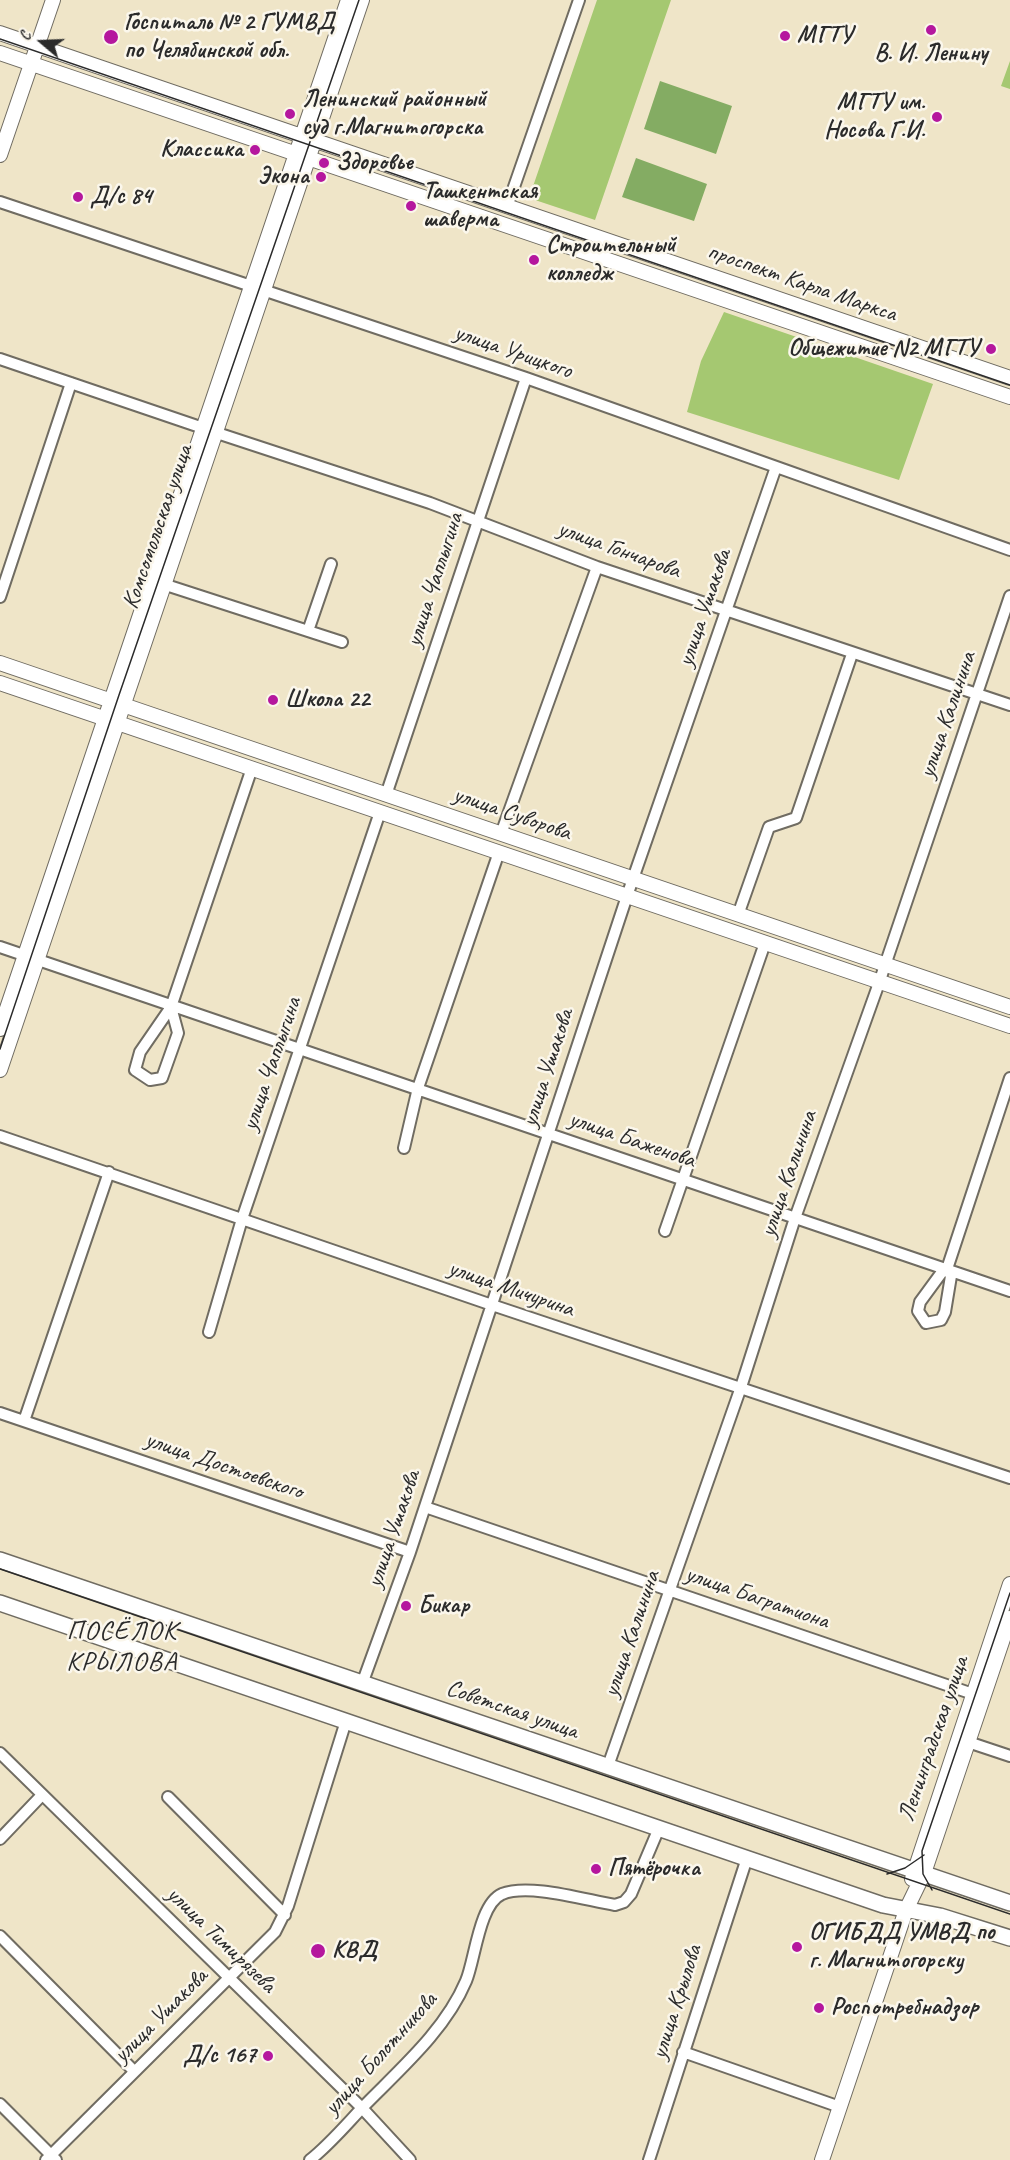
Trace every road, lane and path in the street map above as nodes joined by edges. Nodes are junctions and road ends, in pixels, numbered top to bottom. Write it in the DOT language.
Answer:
graph roads {
  1 [pos="53,0"];
  2 [pos="348,0"];
  3 [pos="362,0"];
  4 [pos="579,0"];
  5 [pos="0,33"];
  6 [pos="37,46"];
  7 [pos="0,53"];
  8 [pos="31,63"];
  9 [pos="309,139"];
  10 [pos="0,155"];
  11 [pos="303,156"];
  12 [pos="0,202"];
  13 [pos="507,207"];
  14 [pos="257,290"];
  15 [pos="0,359"];
  16 [pos="526,378"];
  17 [pos="1010,378"];
  18 [pos="71,383"];
  19 [pos="1010,397"];
  20 [pos="209,430"];
  21 [pos="776,467"];
  22 [pos="477,519"];
  23 [pos="1010,550"];
  24 [pos="331,564"];
  25 [pos="597,567"];
  26 [pos="163,584"];
  27 [pos="1010,596"];
  28 [pos="0,597"];
  29 [pos="726,610"];
  30 [pos="308,631"];
  31 [pos="342,642"];
  32 [pos="852,654"];
  33 [pos="0,663"];
  34 [pos="0,683"];
  35 [pos="978,694"];
  36 [pos="116,703"];
  37 [pos="1010,705"];
  38 [pos="110,720"];
  39 [pos="252,768"];
  40 [pos="386,795"];
  41 [pos="380,812"];
  42 [pos="501,834"];
  43 [pos="499,852"];
  44 [pos="633,879"];
  45 [pos="627,896"];
  46 [pos="738,915"];
  47 [pos="765,943"];
  48 [pos="0,947"];
  49 [pos="31,958"];
  50 [pos="885,966"];
  51 [pos="879,982"];
  52 [pos="171,1007"];
  53 [pos="1010,1007"];
  54 [pos="1010,1026"];
  55 [pos="0,1029"];
  56 [pos="300,1047"];
  57 [pos="0,1070"];
  58 [pos="1010,1078"];
  59 [pos="418,1088"];
  60 [pos="548,1134"];
  61 [pos="0,1136"];
  62 [pos="404,1148"];
  63 [pos="109,1172"];
  64 [pos="684,1181"];
  65 [pos="795,1218"];
  66 [pos="242,1219"];
  67 [pos="665,1231"];
  68 [pos="947,1269"];
  69 [pos="1010,1291"];
  70 [pos="492,1305"];
  71 [pos="209,1332"];
  72 [pos="741,1387"];
  73 [pos="0,1413"];
  74 [pos="24,1421"];
  75 [pos="1010,1478"];
  76 [pos="424,1507"];
  77 [pos="410,1552"];
  78 [pos="0,1560"];
  79 [pos="1010,1584"];
  80 [pos="669,1590"];
  81 [pos="0,1603"];
  82 [pos="1010,1618"];
  83 [pos="362,1684"];
  84 [pos="973,1694"];
  85 [pos="346,1721"];
  86 [pos="968,1742"];
  87 [pos="0,1753"];
  88 [pos="1010,1756"];
  89 [pos="608,1766"];
  90 [pos="42,1795"];
  91 [pos="168,1797"];
  92 [pos="659,1828"];
  93 [pos="0,1839"];
  94 [pos="747,1858"];
  95 [pos="919,1871"];
  96 [pos="1010,1903"];
  97 [pos="906,1910"];
  98 [pos="285,1915"];
  99 [pos="0,1936"];
  100 [pos="1010,1938"];
  101 [pos="229,1977"];
  102 [pos="683,2052"];
  103 [pos="134,2071"];
  104 [pos="0,2104"];
  105 [pos="840,2107"];
  106 [pos="362,2108"];
  107 [pos="51,2158"];
  108 [pos="310,2160"];
  109 [pos="410,2160"];
  110 [pos="649,2160"];
  111 [pos="822,2160"];
  1 -- 6 [label="main road"];
  2 -- 9 [label="main road, Комсомольская улица"];
  3 -- 9 [label="main road, Комсомольская улица"];
  4 -- 13 [label="street"];
  5 -- 6 [label="main road, проспект Карла Маркса"];
  6 -- 8 [label="main road"];
  6 -- 9 [label="main road, проспект Карла Маркса"];
  7 -- 8 [label="main road, проспект Карла Маркса"];
  8 -- 10 [label="main road"];
  8 -- 11 [label="main road, проспект Карла Маркса"];
  9 -- 11 [label="main road, Комсомольская улица"];
  9 -- 13 [label="main road, проспект Карла Маркса"];
  11 -- 14 [label="main road, Комсомольская улица"];
  11 -- 19 [label="main road, проспект Карла Маркса"];
  12 -- 14 [label="street, улица Урицкого"];
  13 -- 17 [label="main road, проспект Карла Маркса"];
  14 -- 16 [label="street, улица Урицкого"];
  14 -- 20 [label="main road, Комсомольская улица"];
  15 -- 18 [label="street, улица Гончарова"];
  16 -- 21 [label="street, улица Урицкого"];
  16 -- 22 [label="street, улица Чаплыгина"];
  18 -- 20 [label="street, улица Гончарова"];
  18 -- 28 [label="street"];
  20 -- 22 [label="street, улица Гончарова"];
  20 -- 26 [label="main road, Комсомольская улица"];
  20 -- 36 [label="main road, Комсомольская улица"];
  21 -- 23 [label="street, улица Урицкого"];
  21 -- 29 [label="street, улица Ушакова"];
  22 -- 25 [label="street, улица Гончарова"];
  22 -- 40 [label="street, улица Чаплыгина"];
  24 -- 30 [label="street"];
  25 -- 29 [label="street, улица Гончарова"];
  25 -- 42 [label="street"];
  26 -- 30 [label="street"];
  26 -- 36 [label="main road, Комсомольская улица"];
  27 -- 35 [label="street, улица Калинина"];
  29 -- 32 [label="street, улица Гончарова"];
  29 -- 44 [label="street, улица Ушакова"];
  30 -- 31 [label="street"];
  32 -- 35 [label="street, улица Гончарова"];
  32 -- 46 [label="street"];
  33 -- 36 [label="main road, улица Суворова"];
  34 -- 38 [label="main road, улица Суворова"];
  35 -- 37 [label="street, улица Гончарова"];
  35 -- 50 [label="street, улица Калинина"];
  36 -- 38 [label="main road, Комсомольская улица"];
  36 -- 40 [label="main road, улица Суворова"];
  38 -- 39 [label="main road, улица Суворова"];
  38 -- 49 [label="main road, Комсомольская улица"];
  39 -- 41 [label="main road, улица Суворова"];
  39 -- 52 [label="street"];
  40 -- 42 [label="main road, улица Суворова"];
  41 -- 43 [label="main road, улица Суворова"];
  41 -- 56 [label="street, улица Чаплыгина"];
  42 -- 44 [label="main road, улица Суворова"];
  43 -- 45 [label="main road, улица Суворова"];
  43 -- 59 [label="street"];
  44 -- 45 [label="street, улица Ушакова"];
  44 -- 46 [label="main road, улица Суворова"];
  45 -- 47 [label="main road, улица Суворова"];
  45 -- 60 [label="street, улица Ушакова"];
  46 -- 50 [label="main road, улица Суворова"];
  47 -- 51 [label="main road, улица Суворова"];
  47 -- 64 [label="street"];
  48 -- 49 [label="street, улица Баженова"];
  49 -- 52 [label="street, улица Баженова"];
  49 -- 55 [label="main road, Комсомольская улица"];
  49 -- 57 [label="main road, Комсомольская улица"];
  50 -- 51 [label="street, улица Калинина"];
  50 -- 53 [label="main road, улица Суворова"];
  51 -- 54 [label="main road, улица Суворова"];
  51 -- 65 [label="street, улица Калинина"];
  52 -- 52 [label="street"];
  52 -- 56 [label="street, улица Баженова"];
  56 -- 59 [label="street, улица Баженова"];
  56 -- 66 [label="street, улица Чаплыгина"];
  58 -- 68 [label="street"];
  59 -- 60 [label="street, улица Баженова"];
  59 -- 62 [label="street"];
  60 -- 64 [label="street, улица Баженова"];
  60 -- 70 [label="street, улица Ушакова"];
  61 -- 63 [label="street, улица Мичурина"];
  63 -- 66 [label="street, улица Мичурина"];
  63 -- 74 [label="street"];
  64 -- 65 [label="street, улица Баженова"];
  64 -- 67 [label="street"];
  65 -- 68 [label="street, улица Баженова"];
  65 -- 72 [label="street, улица Калинина"];
  66 -- 70 [label="street, улица Мичурина"];
  66 -- 71 [label="street, улица Чаплыгина"];
  68 -- 68 [label="street"];
  68 -- 69 [label="street, улица Баженова"];
  70 -- 72 [label="street, улица Мичурина"];
  70 -- 76 [label="street, улица Ушакова"];
  72 -- 75 [label="street, улица Мичурина"];
  72 -- 80 [label="street, улица Калинина"];
  73 -- 74 [label="street, улица Достоевского"];
  74 -- 77 [label="street, улица Достоевского"];
  76 -- 77 [label="street, улица Ушакова"];
  76 -- 80 [label="street, улица Багратиона"];
  77 -- 83 [label="street, улица Ушакова"];
  78 -- 83 [label="main road, Советская улица"];
  79 -- 84 [label="main road, Ленинградская улица"];
  80 -- 84 [label="street, улица Багратиона"];
  80 -- 89 [label="street, улица Калинина"];
  81 -- 85 [label="main road"];
  82 -- 86 [label="main road, Ленинградская улица"];
  83 -- 89 [label="main road, Советская улица"];
  84 -- 95 [label="main road, Ленинградская улица"];
  85 -- 92 [label="main road"];
  85 -- 98 [label="street, улица Ушакова"];
  86 -- 88 [label="street"];
  86 -- 95 [label="main road, Ленинградская улица"];
  87 -- 90 [label="street, улица Тимирязева"];
  89 -- 95 [label="main road, Советская улица"];
  90 -- 93 [label="street"];
  90 -- 101 [label="street, улица Тимирязева"];
  91 -- 98 [label="street"];
  92 -- 94 [label="main road"];
  92 -- 106 [label="street, улица Болотникова"];
  94 -- 97 [label="main road"];
  94 -- 102 [label="street, улица Крылова"];
  95 -- 96 [label="main road, Советская улица"];
  95 -- 97 [label="main road, Ленинградская улица"];
  97 -- 100 [label="main road"];
  97 -- 105 [label="main road, Ленинградская улица"];
  98 -- 101 [label="street, улица Ушакова"];
  99 -- 103 [label="street"];
  101 -- 103 [label="street, улица Ушакова"];
  101 -- 106 [label="street, улица Тимирязева"];
  102 -- 105 [label="street"];
  102 -- 110 [label="street, улица Крылова"];
  103 -- 107 [label="street, улица Ушакова"];
  104 -- 107 [label="street"];
  105 -- 111 [label="main road, Ленинградская улица"];
  106 -- 108 [label="street, улица Болотникова"];
  106 -- 109 [label="street, улица Тимирязева"];
}
